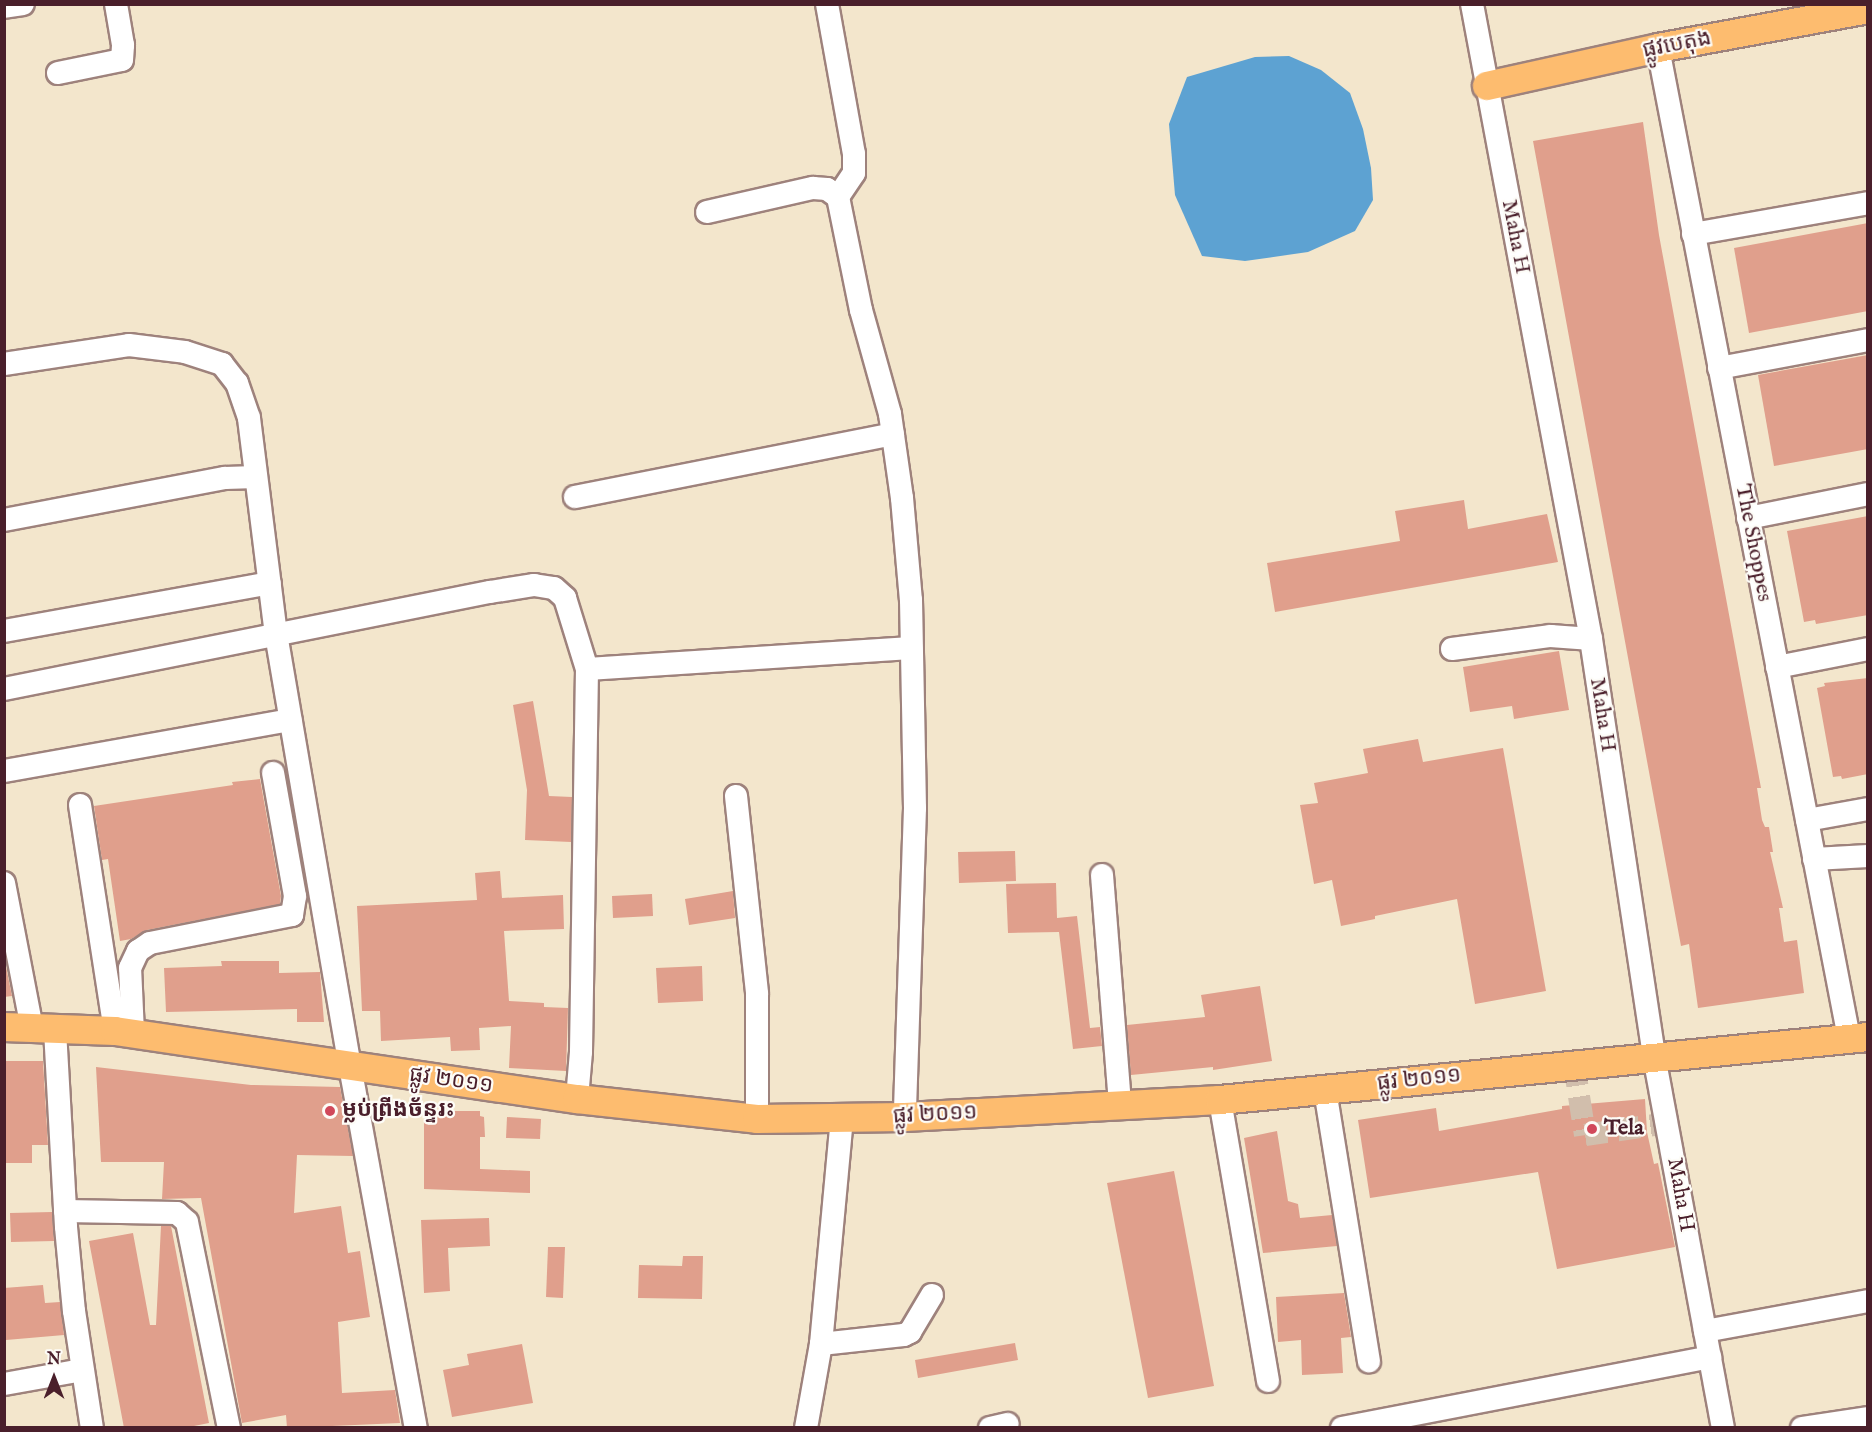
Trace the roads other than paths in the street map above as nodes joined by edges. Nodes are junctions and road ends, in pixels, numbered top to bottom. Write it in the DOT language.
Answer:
graph roads {
  1 [pos="23,4"];
  2 [pos="116,4"];
  3 [pos="827,4"];
  4 [pos="1472,4"];
  5 [pos="4,7"];
  6 [pos="1868,9"];
  7 [pos="1658,48"];
  8 [pos="58,73"];
  9 [pos="1487,86"];
  10 [pos="838,197"];
  11 [pos="1868,203"];
  12 [pos="708,212"];
  13 [pos="1693,234"];
  14 [pos="1868,340"];
  15 [pos="4,364"];
  16 [pos="1719,368"];
  17 [pos="893,434"];
  18 [pos="256,477"];
  19 [pos="1868,494"];
  20 [pos="575,497"];
  21 [pos="1748,518"];
  22 [pos="4,520"];
  23 [pos="270,583"];
  24 [pos="4,631"];
  25 [pos="276,634"];
  26 [pos="1591,639"];
  27 [pos="911,648"];
  28 [pos="1452,649"];
  29 [pos="1868,649"];
  30 [pos="1777,667"];
  31 [pos="587,669"];
  32 [pos="4,689"];
  33 [pos="291,720"];
  34 [pos="4,771"];
  35 [pos="273,773"];
  36 [pos="736,796"];
  37 [pos="80,805"];
  38 [pos="1868,809"];
  39 [pos="1807,820"];
  40 [pos="1868,856"];
  41 [pos="1814,859"];
  42 [pos="1102,875"];
  43 [pos="4,883"];
  44 [pos="4,1027"];
  45 [pos="44,1029"];
  46 [pos="124,1032"];
  47 [pos="1858,1038"];
  48 [pos="1654,1056"];
  49 [pos="350,1066"];
  50 [pos="1325,1090"];
  51 [pos="577,1099"];
  52 [pos="1220,1100"];
  53 [pos="1120,1105"];
  54 [pos="905,1117"];
  55 [pos="757,1119"];
  56 [pos="842,1119"];
  57 [pos="65,1211"];
  58 [pos="932,1295"];
  59 [pos="1868,1301"];
  60 [pos="1705,1331"];
  61 [pos="821,1344"];
  62 [pos="1710,1357"];
  63 [pos="1369,1361"];
  64 [pos="82,1370"];
  65 [pos="1268,1381"];
  66 [pos="4,1384"];
  67 [pos="1868,1418"];
  68 [pos="92,1428"];
  69 [pos="229,1428"];
  70 [pos="416,1428"];
  71 [pos="806,1428"];
  72 [pos="1342,1428"];
  73 [pos="1723,1428"];
  74 [pos="1803,1428"];
  1 -- 5 [label="street"];
  2 -- 8 [label="street"];
  3 -- 10 [label="street"];
  4 -- 9 [label="street, Maha H"];
  6 -- 7 [label="main road, ផ្លូវបេតុង"];
  7 -- 9 [label="main road, ផ្លូវបេតុង"];
  7 -- 13 [label="street, The Shoppes"];
  9 -- 26 [label="street, Maha H"];
  10 -- 12 [label="street"];
  10 -- 17 [label="street"];
  11 -- 13 [label="street"];
  13 -- 16 [label="street, The Shoppes"];
  14 -- 16 [label="street"];
  15 -- 18 [label="street"];
  16 -- 21 [label="street, The Shoppes"];
  17 -- 20 [label="street"];
  17 -- 27 [label="street"];
  18 -- 22 [label="street"];
  18 -- 23 [label="street"];
  19 -- 21 [label="street"];
  21 -- 30 [label="street, The Shoppes"];
  23 -- 24 [label="street"];
  23 -- 25 [label="street"];
  25 -- 31 [label="street"];
  25 -- 32 [label="street"];
  25 -- 33 [label="street"];
  26 -- 28 [label="street"];
  26 -- 48 [label="street, Maha H"];
  27 -- 31 [label="street"];
  27 -- 54 [label="street"];
  29 -- 30 [label="street"];
  30 -- 39 [label="street, The Shoppes"];
  31 -- 51 [label="street"];
  33 -- 34 [label="street"];
  33 -- 49 [label="street"];
  35 -- 46 [label="street"];
  36 -- 55 [label="street"];
  37 -- 46 [label="street"];
  38 -- 39 [label="street"];
  39 -- 41 [label="street, The Shoppes"];
  40 -- 41 [label="street"];
  41 -- 47 [label="street, The Shoppes"];
  42 -- 53 [label="street"];
  43 -- 45 [label="street"];
  44 -- 45 [label="main road, ផ្លូវ ២០១១"];
  45 -- 46 [label="main road, ផ្លូវ ២០១១"];
  45 -- 57 [label="street"];
  46 -- 49 [label="main road, ផ្លូវ ២០១១"];
  47 -- 48 [label="main road, ផ្លូវ ២០១១"];
  48 -- 50 [label="main road, ផ្លូវ ២០១១"];
  48 -- 60 [label="street, Maha H"];
  49 -- 51 [label="main road, ផ្លូវ ២០១១"];
  49 -- 70 [label="street"];
  50 -- 52 [label="main road, ផ្លូវ ២០១១"];
  50 -- 63 [label="street"];
  51 -- 55 [label="main road, ផ្លូវ ២០១១"];
  52 -- 53 [label="main road, ផ្លូវ ២០១១"];
  52 -- 65 [label="street"];
  53 -- 54 [label="main road, ផ្លូវ ២០១១"];
  54 -- 56 [label="main road, ផ្លូវ ២០១១"];
  55 -- 56 [label="main road, ផ្លូវ ២០១១"];
  56 -- 61 [label="street"];
  57 -- 64 [label="street"];
  57 -- 69 [label="street"];
  58 -- 61 [label="street"];
  59 -- 60 [label="street"];
  60 -- 62 [label="street, Maha H"];
  61 -- 71 [label="street"];
  62 -- 72 [label="street"];
  62 -- 73 [label="street, Maha H"];
  64 -- 66 [label="street"];
  64 -- 68 [label="street"];
  67 -- 74 [label="street"];
}
